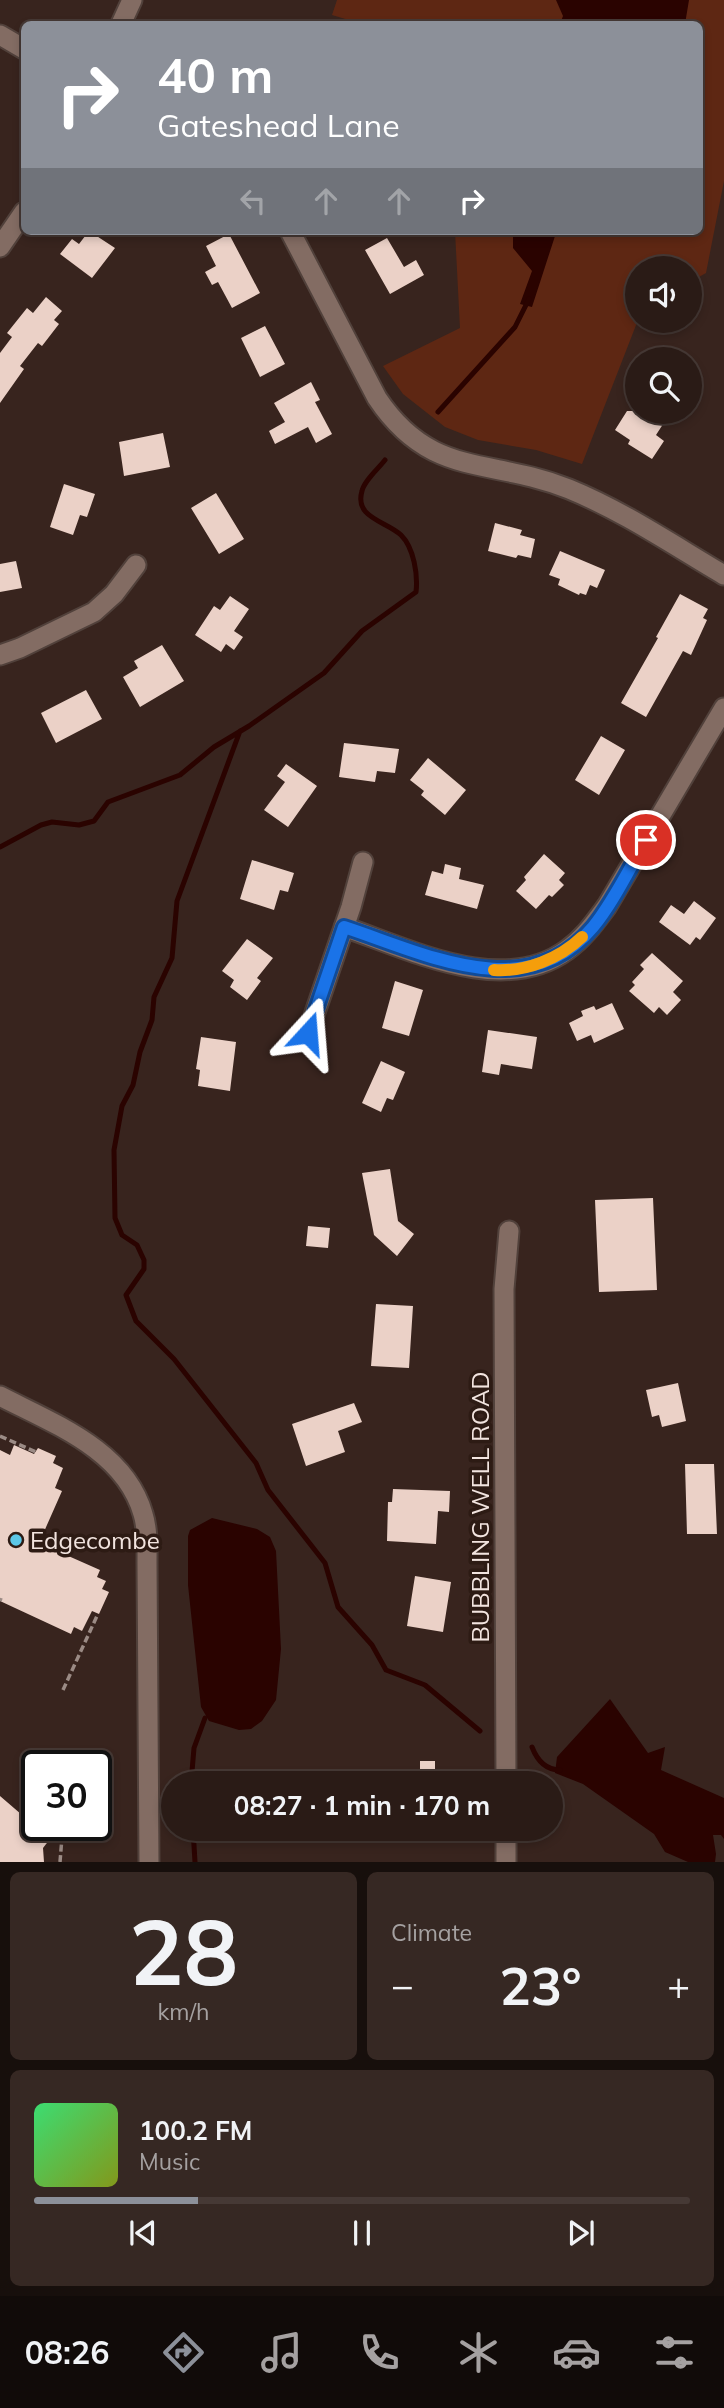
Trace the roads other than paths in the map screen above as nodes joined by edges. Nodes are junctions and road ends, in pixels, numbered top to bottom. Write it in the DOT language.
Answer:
graph roads {
  1 [pos="132,0"];
  2 [pos="122,21"];
  3 [pos="0,35"];
  4 [pos="21,47"];
  5 [pos="21,216"];
  6 [pos="292,235"];
  7 [pos="0,247"];
  8 [pos="136,565"];
  9 [pos="724,575"];
  10 [pos="0,655"];
  11 [pos="724,708"];
  12 [pos="363,862"];
  13 [pos="344,927"];
  14 [pos="308,1033"];
  15 [pos="509,1231"];
  16 [pos="0,1396"];
  17 [pos="506,1771"];
  18 [pos="506,1841"];
  19 [pos="149,1862"];
  20 [pos="506,1862"];
  1 -- 2 [label="street"];
  3 -- 4 [label="street"];
  5 -- 7 [label="street"];
  6 -- 9 [label="street"];
  8 -- 10 [label="street"];
  11 -- 13 [label="street"];
  12 -- 13 [label="street"];
  13 -- 14 [label="street"];
  15 -- 17 [label="street, BUBBLING WELL ROAD"];
  16 -- 19 [label="street"];
  18 -- 20 [label="street"];
}
